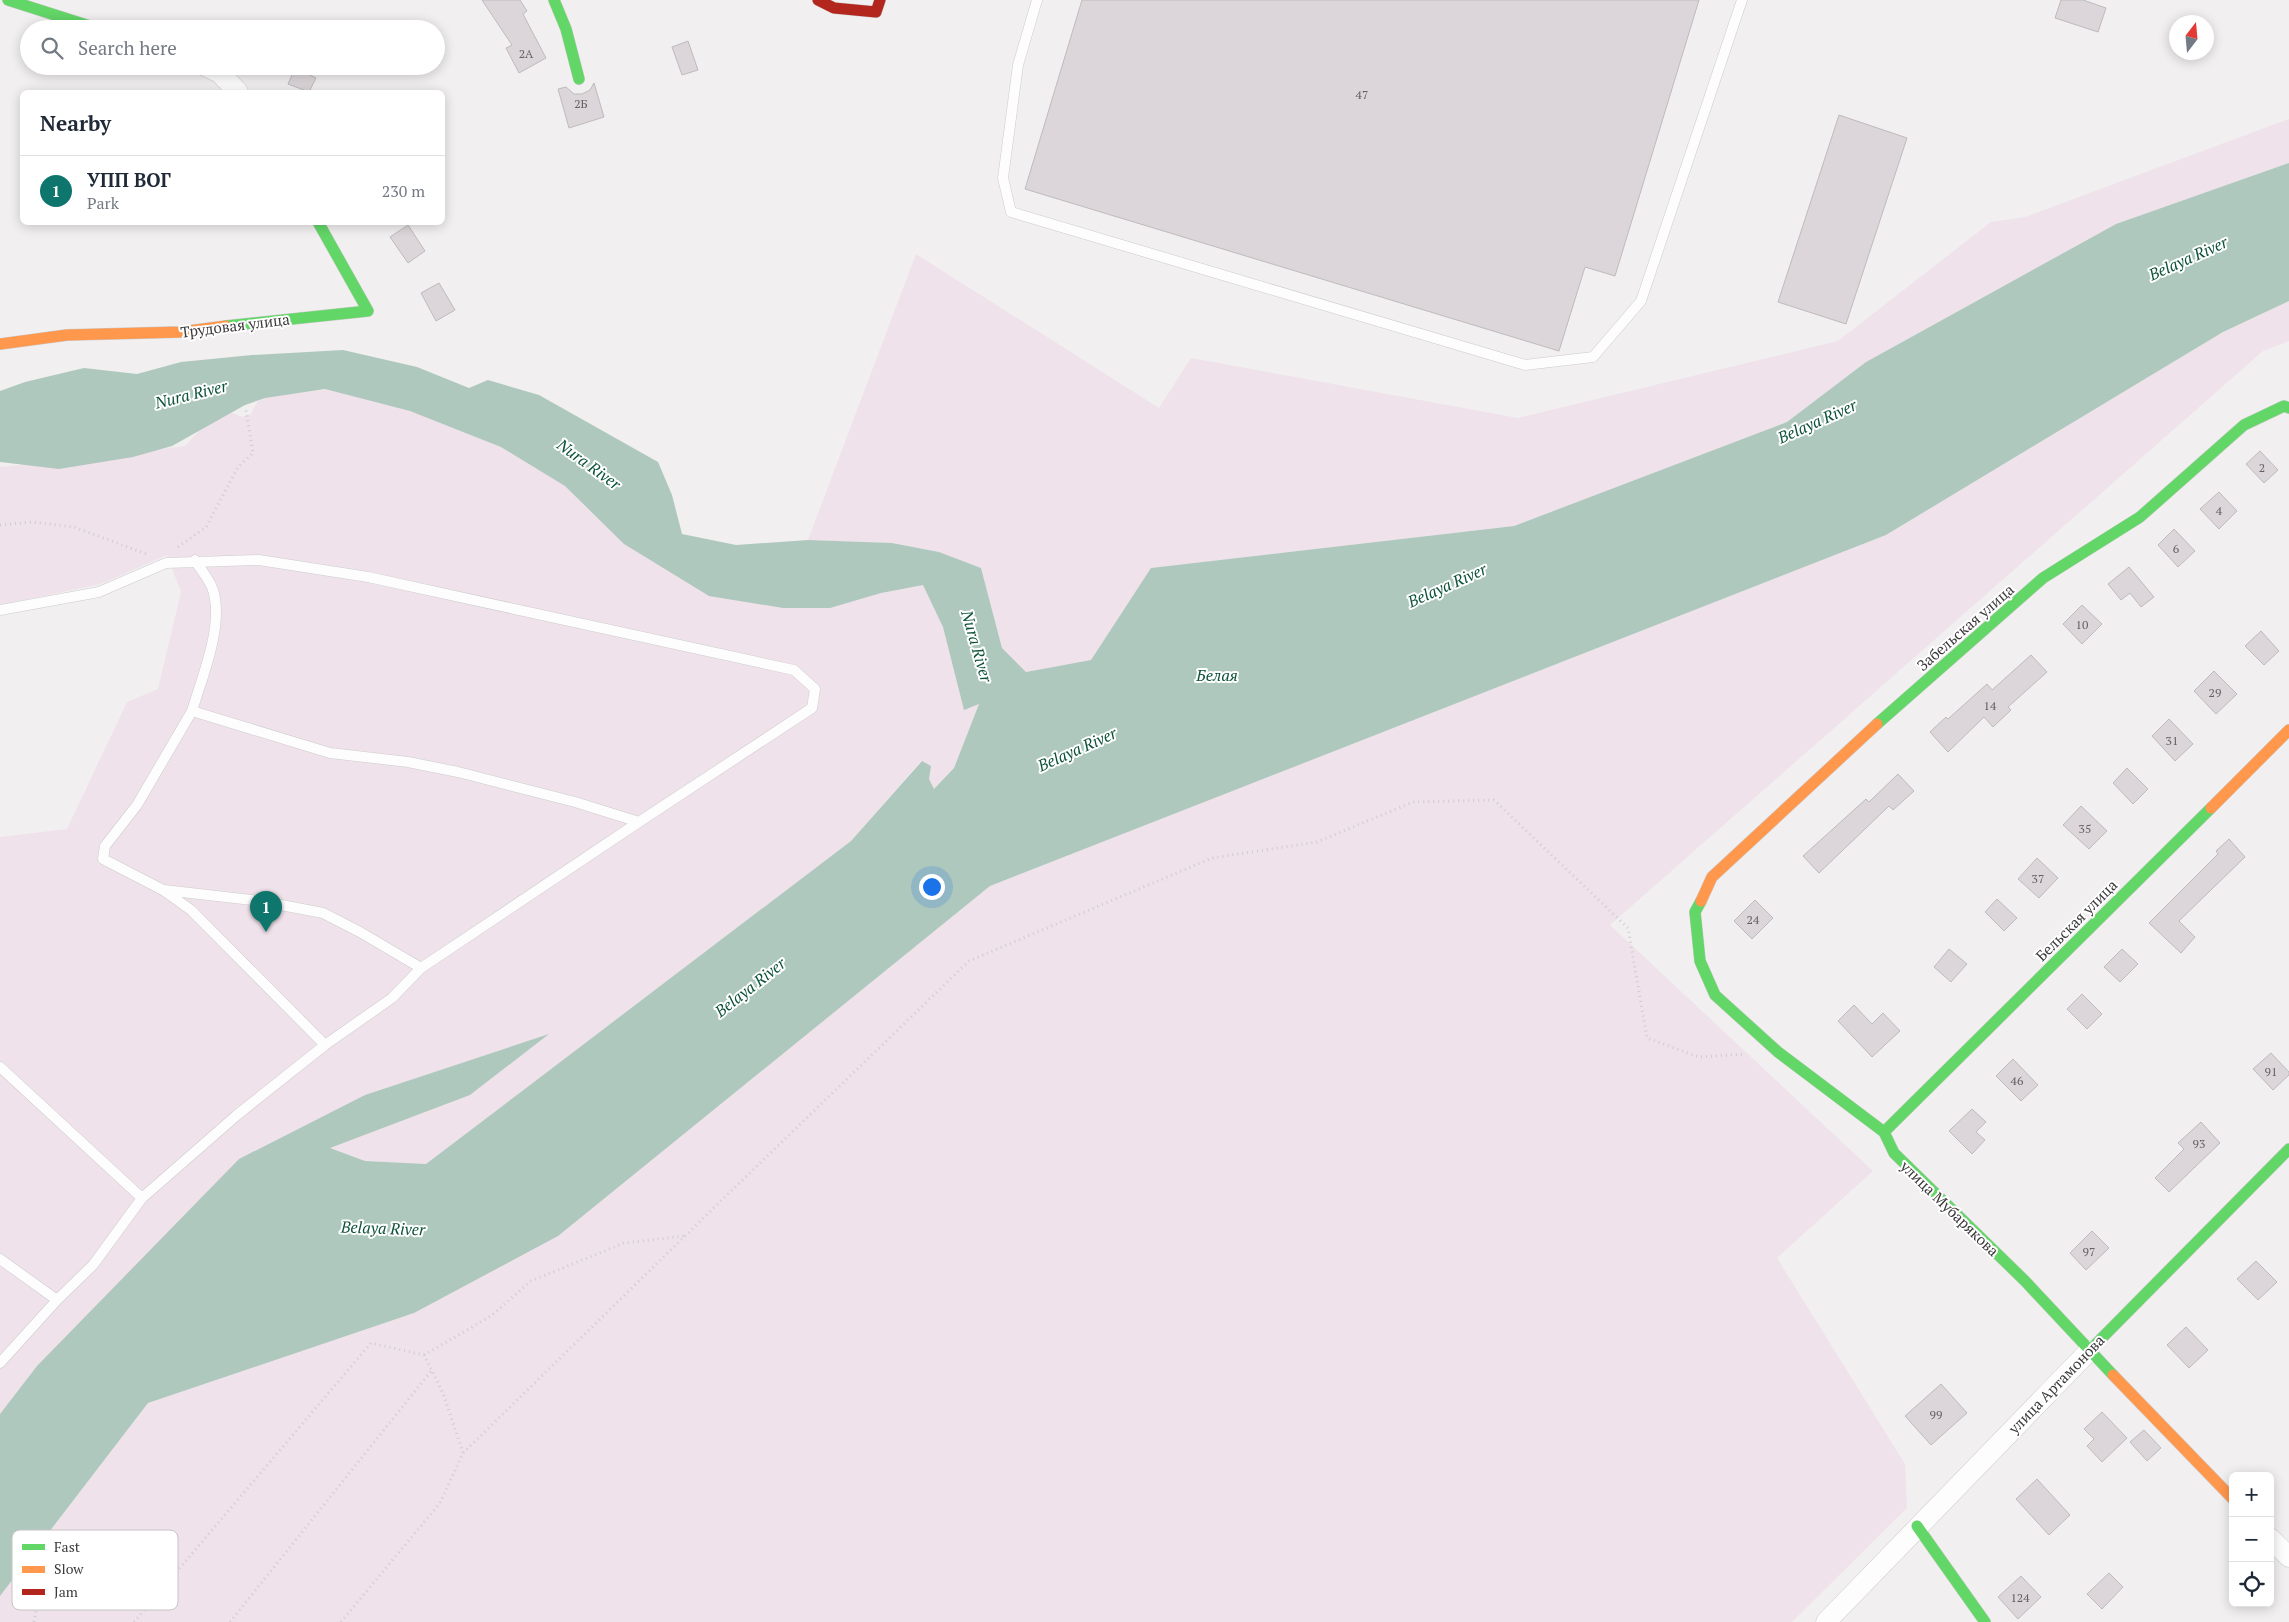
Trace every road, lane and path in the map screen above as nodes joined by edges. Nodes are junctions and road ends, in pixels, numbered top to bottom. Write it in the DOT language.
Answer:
graph roads {
  1 [pos="8,0"];
  2 [pos="554,0"];
  3 [pos="818,0"];
  4 [pos="880,0"];
  5 [pos="1037,0"];
  6 [pos="1742,0"];
  7 [pos="71,20"];
  8 [pos="222,75"];
  9 [pos="580,79"];
  10 [pos="236,90"];
  11 [pos="320,225"];
  12 [pos="0,344"];
  13 [pos="2289,408"];
  14 [pos="246,410"];
  15 [pos="0,525"];
  16 [pos="195,560"];
  17 [pos="166,563"];
  18 [pos="0,610"];
  19 [pos="192,711"];
  20 [pos="2289,730"];
  21 [pos="639,822"];
  22 [pos="163,890"];
  23 [pos="1694,912"];
  24 [pos="422,968"];
  25 [pos="325,1044"];
  26 [pos="1778,1052"];
  27 [pos="0,1067"];
  28 [pos="1884,1132"];
  29 [pos="2289,1148"];
  30 [pos="142,1198"];
  31 [pos="685,1236"];
  32 [pos="0,1259"];
  33 [pos="57,1300"];
  34 [pos="2089,1351"];
  35 [pos="424,1355"];
  36 [pos="0,1363"];
  37 [pos="432,1370"];
  38 [pos="463,1453"];
  39 [pos="2229,1495"];
  40 [pos="1918,1526"];
  41 [pos="2274,1542"];
  42 [pos="2289,1558"];
  43 [pos="178,1570"];
  44 [pos="144,1610"];
  45 [pos="134,1622"];
  46 [pos="230,1622"];
  47 [pos="341,1622"];
  48 [pos="1826,1622"];
  49 [pos="1985,1622"];
  1 -- 7 [label="street"];
  2 -- 9 [label="street"];
  3 -- 4 [label="street"];
  5 -- 6 [label="lane"];
  8 -- 10 [label="street"];
  11 -- 12 [label="street, Трудовая улица"];
  13 -- 23 [label="street, Забельская улица"];
  14 -- 17 [label="path"];
  15 -- 17 [label="path"];
  16 -- 17 [label="lane"];
  16 -- 19 [label="lane"];
  16 -- 21 [label="lane"];
  17 -- 18 [label="lane"];
  19 -- 21 [label="lane"];
  19 -- 22 [label="lane"];
  20 -- 28 [label="street, Бельская улица"];
  21 -- 24 [label="lane"];
  22 -- 24 [label="lane"];
  22 -- 25 [label="lane"];
  23 -- 26 [label="street, улица Мубарякова"];
  24 -- 25 [label="lane"];
  25 -- 30 [label="lane"];
  26 -- 28 [label="street, улица Мубарякова"];
  26 -- 31 [label="path"];
  27 -- 30 [label="lane"];
  28 -- 34 [label="street, улица Мубарякова"];
  29 -- 34 [label="street, улица Артамонова"];
  30 -- 33 [label="lane"];
  31 -- 35 [label="path"];
  31 -- 38 [label="path"];
  32 -- 33 [label="lane"];
  33 -- 36 [label="lane"];
  34 -- 39 [label="street, улица Мубарякова"];
  34 -- 40 [label="street, улица Артамонова"];
  35 -- 37 [label="path"];
  35 -- 43 [label="path"];
  37 -- 38 [label="path"];
  37 -- 46 [label="path"];
  38 -- 47 [label="path"];
  40 -- 48 [label="street, улица Артамонова"];
  40 -- 49 [label="street"];
  41 -- 42 [label="street"];
  44 -- 45 [label="path"];
}
